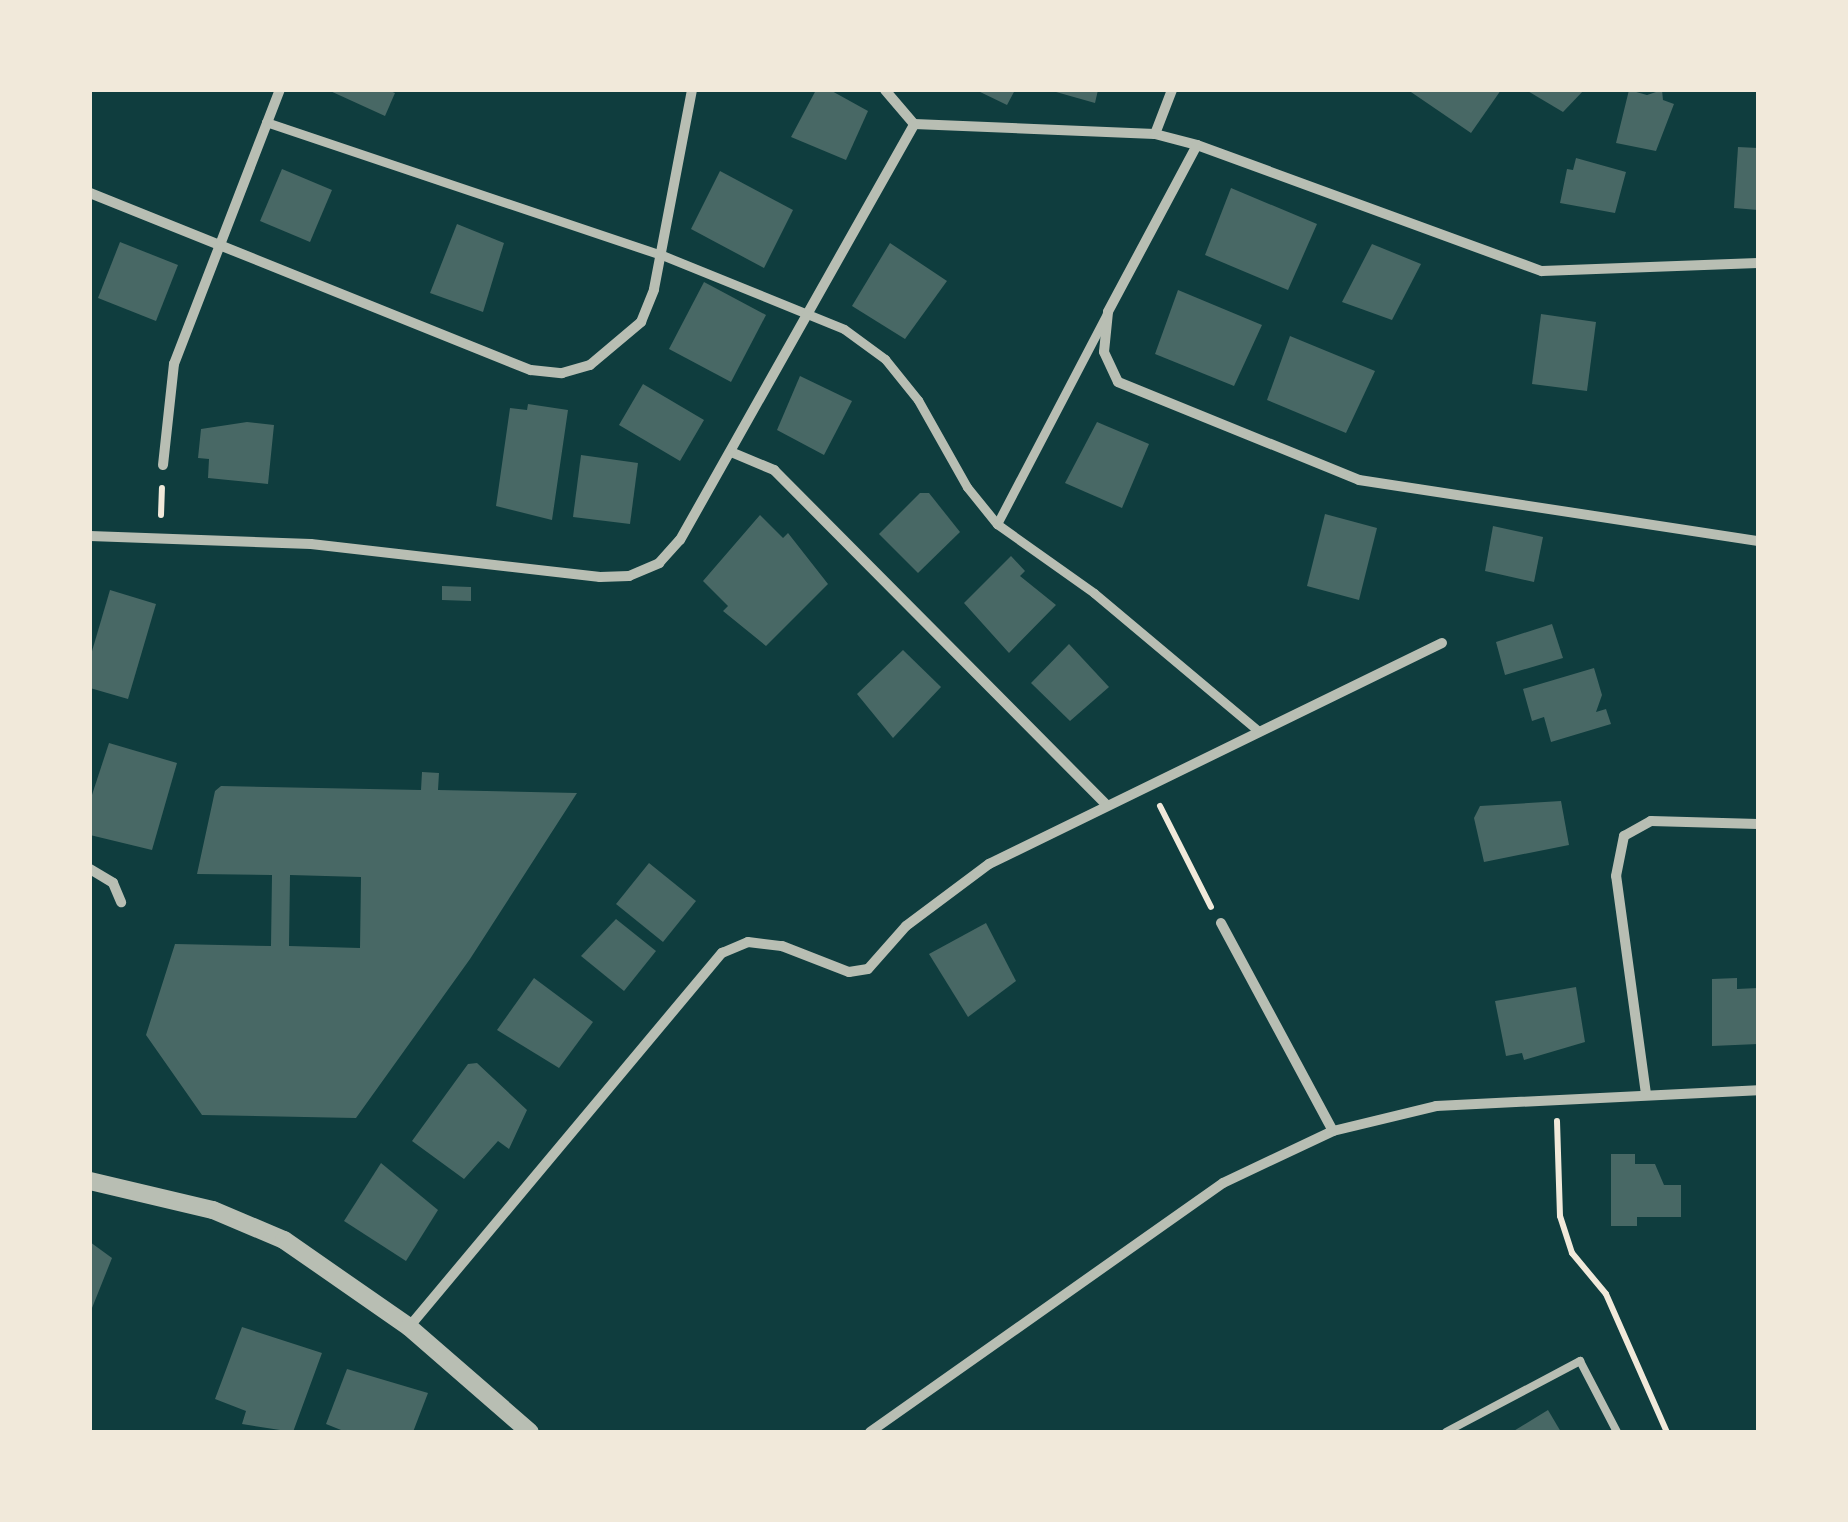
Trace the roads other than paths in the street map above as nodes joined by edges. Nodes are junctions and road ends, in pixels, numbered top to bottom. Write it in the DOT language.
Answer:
graph roads {
  1 [pos="280,90"];
  2 [pos="692,90"];
  3 [pos="884,90"];
  4 [pos="1172,90"];
  5 [pos="266,122"];
  6 [pos="914,124"];
  7 [pos="1155,134"];
  8 [pos="1197,144"];
  9 [pos="90,192"];
  10 [pos="221,245"];
  11 [pos="662,255"];
  12 [pos="1758,263"];
  13 [pos="808,312"];
  14 [pos="1108,312"];
  15 [pos="731,452"];
  16 [pos="163,465"];
  17 [pos="997,524"];
  18 [pos="90,536"];
  19 [pos="1758,542"];
  20 [pos="1442,643"];
  21 [pos="1256,729"];
  22 [pos="1106,804"];
  23 [pos="1758,824"];
  24 [pos="90,869"];
  25 [pos="121,902"];
  26 [pos="1221,922"];
  27 [pos="1758,1090"];
  28 [pos="1646,1094"];
  29 [pos="1334,1131"];
  30 [pos="90,1180"];
  31 [pos="408,1327"];
  32 [pos="530,1432"];
  33 [pos="870,1432"];
  34 [pos="1446,1432"];
  35 [pos="1618,1432"];
  1 -- 5 [label="street"];
  2 -- 11 [label="street"];
  3 -- 6 [label="street"];
  4 -- 7 [label="street"];
  5 -- 10 [label="street"];
  5 -- 11 [label="street"];
  6 -- 7 [label="street"];
  6 -- 13 [label="street"];
  7 -- 8 [label="street"];
  8 -- 12 [label="street"];
  8 -- 14 [label="street"];
  9 -- 10 [label="street"];
  10 -- 11 [label="street"];
  10 -- 16 [label="street"];
  11 -- 13 [label="street"];
  13 -- 15 [label="street"];
  13 -- 17 [label="street"];
  14 -- 17 [label="street"];
  14 -- 19 [label="street"];
  15 -- 18 [label="street"];
  15 -- 22 [label="street"];
  17 -- 21 [label="street"];
  20 -- 21 [label="street"];
  21 -- 22 [label="street"];
  22 -- 31 [label="street"];
  23 -- 28 [label="street"];
  24 -- 25 [label="street"];
  26 -- 29 [label="street"];
  27 -- 28 [label="street"];
  28 -- 29 [label="street"];
  29 -- 33 [label="street"];
  30 -- 31 [label="street"];
  31 -- 32 [label="street"];
  34 -- 35 [label="lane"];
}
